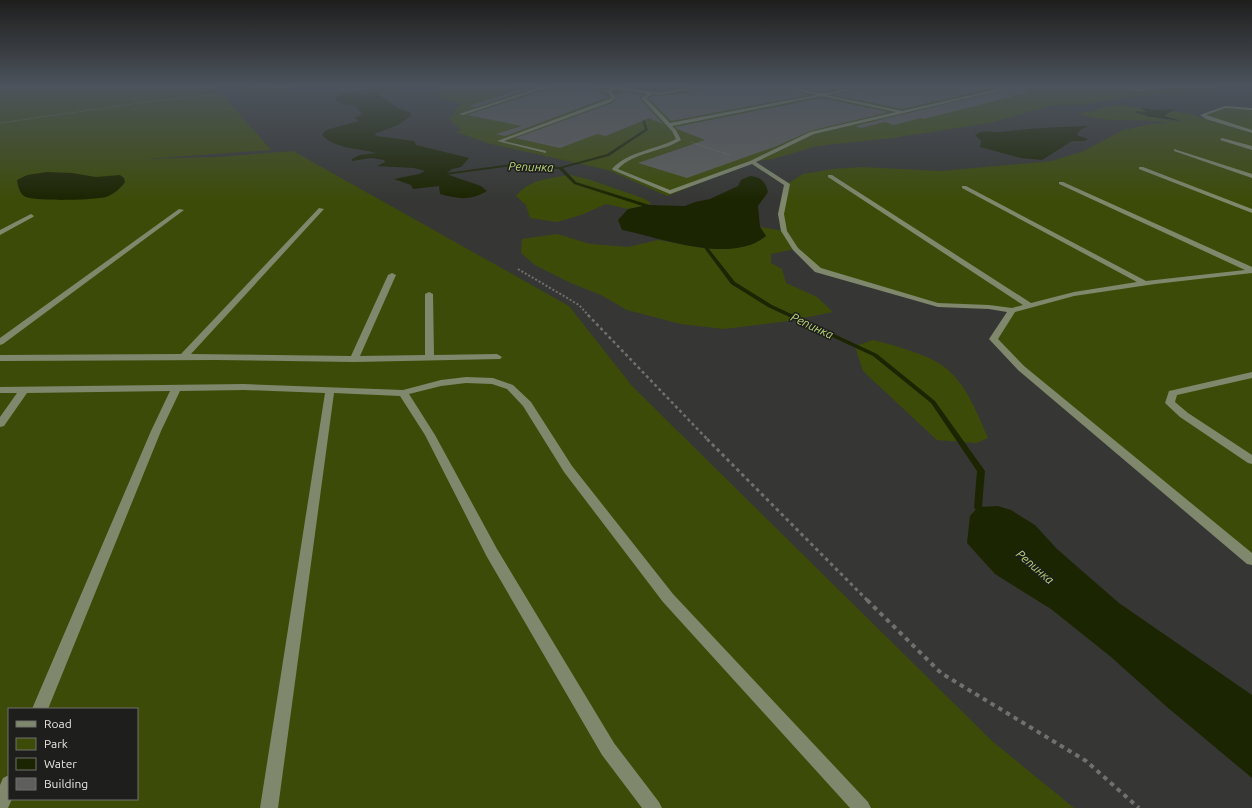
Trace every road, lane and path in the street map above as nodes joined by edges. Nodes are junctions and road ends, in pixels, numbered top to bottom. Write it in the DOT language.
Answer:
graph roads {
  1 [pos="547,124"];
  2 [pos="675,124"];
  3 [pos="855,124"];
  4 [pos="1226,124"];
  5 [pos="668,125"];
  6 [pos="1252,132"];
  7 [pos="1222,139"];
  8 [pos="679,140"];
  9 [pos="1252,148"];
  10 [pos="1176,150"];
  11 [pos="544,152"];
  12 [pos="752,162"];
  13 [pos="1141,168"];
  14 [pos="830,176"];
  15 [pos="1252,176"];
  16 [pos="1061,183"];
  17 [pos="964,188"];
  18 [pos="322,209"];
  19 [pos="181,210"];
  20 [pos="1252,212"];
  21 [pos="31,216"];
  22 [pos="0,233"];
  23 [pos="518,269"];
  24 [pos="1252,271"];
  25 [pos="392,275"];
  26 [pos="1144,283"];
  27 [pos="429,294"];
  28 [pos="1029,305"];
  29 [pos="1012,310"];
  30 [pos="0,342"];
  31 [pos="184,357"];
  32 [pos="497,357"];
  33 [pos="0,358"];
  34 [pos="430,358"];
  35 [pos="354,359"];
  36 [pos="1252,374"];
  37 [pos="177,387"];
  38 [pos="0,390"];
  39 [pos="24,390"];
  40 [pos="330,390"];
  41 [pos="403,393"];
  42 [pos="0,424"];
  43 [pos="1252,460"];
  44 [pos="1252,560"];
  45 [pos="40,708"];
  46 [pos="8,786"];
  47 [pos="0,806"];
  48 [pos="269,808"];
  49 [pos="653,808"];
  50 [pos="862,808"];
  51 [pos="1139,808"];
  1 -- 11 [label="street"];
  2 -- 5 [label="street"];
  3 -- 12 [label="street"];
  4 -- 6 [label="street"];
  5 -- 8 [label="street"];
  7 -- 9 [label="street"];
  8 -- 12 [label="path"];
  8 -- 12 [label="street"];
  10 -- 15 [label="street"];
  12 -- 29 [label="street"];
  13 -- 20 [label="street"];
  14 -- 28 [label="street"];
  16 -- 24 [label="street"];
  17 -- 26 [label="street"];
  18 -- 31 [label="street"];
  19 -- 30 [label="street"];
  21 -- 22 [label="street"];
  23 -- 51 [label="path"];
  24 -- 26 [label="street"];
  25 -- 35 [label="street"];
  26 -- 28 [label="street"];
  27 -- 34 [label="street"];
  28 -- 29 [label="street"];
  29 -- 44 [label="street"];
  31 -- 33 [label="street"];
  31 -- 35 [label="street"];
  32 -- 34 [label="street"];
  34 -- 35 [label="street"];
  36 -- 43 [label="street"];
  37 -- 39 [label="street"];
  37 -- 40 [label="street"];
  37 -- 45 [label="street"];
  38 -- 39 [label="street"];
  39 -- 42 [label="street"];
  40 -- 41 [label="street"];
  40 -- 48 [label="street"];
  41 -- 49 [label="street"];
  41 -- 50 [label="street"];
  46 -- 47 [label="street"];
}
